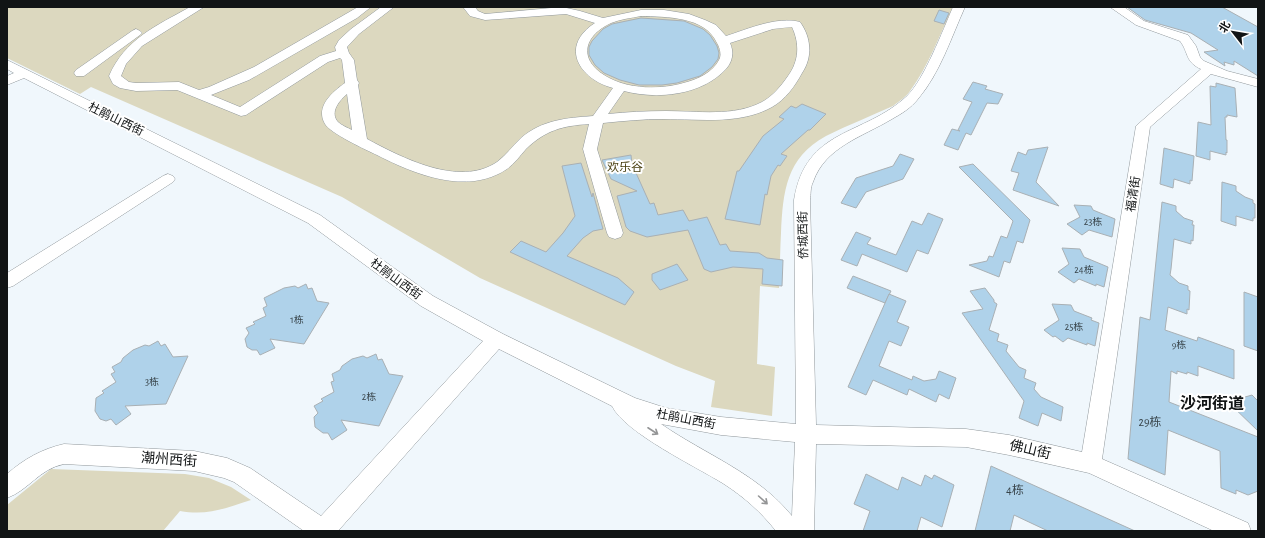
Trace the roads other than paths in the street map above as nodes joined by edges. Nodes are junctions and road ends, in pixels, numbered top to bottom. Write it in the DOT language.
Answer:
graph roads {
  1 [pos="179,7"];
  2 [pos="365,7"];
  3 [pos="388,7"];
  4 [pos="469,7"];
  5 [pos="542,7"];
  6 [pos="959,7"];
  7 [pos="1116,7"];
  8 [pos="195,8"];
  9 [pos="566,11"];
  10 [pos="604,22"];
  11 [pos="724,41"];
  12 [pos="342,53"];
  13 [pos="7,64"];
  14 [pos="1209,69"];
  15 [pos="24,73"];
  16 [pos="80,73"];
  17 [pos="7,81"];
  18 [pos="353,83"];
  19 [pos="1258,83"];
  20 [pos="621,87"];
  21 [pos="198,94"];
  22 [pos="597,119"];
  23 [pos="360,140"];
  24 [pos="168,179"];
  25 [pos="615,233"];
  26 [pos="7,281"];
  27 [pos="496,339"];
  28 [pos="613,397"];
  29 [pos="806,434"];
  30 [pos="1091,464"];
  31 [pos="7,488"];
  32 [pos="323,531"];
  33 [pos="790,531"];
  34 [pos="803,531"];
  35 [pos="1240,531"];
  1 -- 8 [label="street"];
  1 -- 16 [label="street"];
  2 -- 21 [label="street"];
  3 -- 12 [label="street"];
  4 -- 9 [label="street"];
  5 -- 9 [label="street"];
  6 -- 29 [label="street, 侨城西街"];
  7 -- 14 [label="street"];
  8 -- 21 [label="street"];
  9 -- 10 [label="street"];
  10 -- 11 [label="street"];
  10 -- 20 [label="street"];
  11 -- 20 [label="street"];
  11 -- 22 [label="street"];
  12 -- 18 [label="street"];
  12 -- 21 [label="street"];
  13 -- 15 [label="street, 杜鹃山西街"];
  14 -- 19 [label="street"];
  14 -- 30 [label="street, 福清街"];
  15 -- 17 [label="street"];
  15 -- 27 [label="street, 杜鹃山西街"];
  18 -- 23 [label="street"];
  18 -- 23 [label="street"];
  20 -- 22 [label="street"];
  22 -- 23 [label="street"];
  22 -- 25 [label="street"];
  24 -- 26 [label="street"];
  27 -- 28 [label="street, 杜鹃山西街"];
  27 -- 32 [label="street"];
  28 -- 29 [label="street, 杜鹃山西街"];
  28 -- 33 [label="street, one-way"];
  29 -- 30 [label="street, 佛山街"];
  29 -- 34 [label="street, 侨城西街"];
  30 -- 35 [label="street, 佛山街"];
  31 -- 32 [label="street, 潮州西街"];
}
